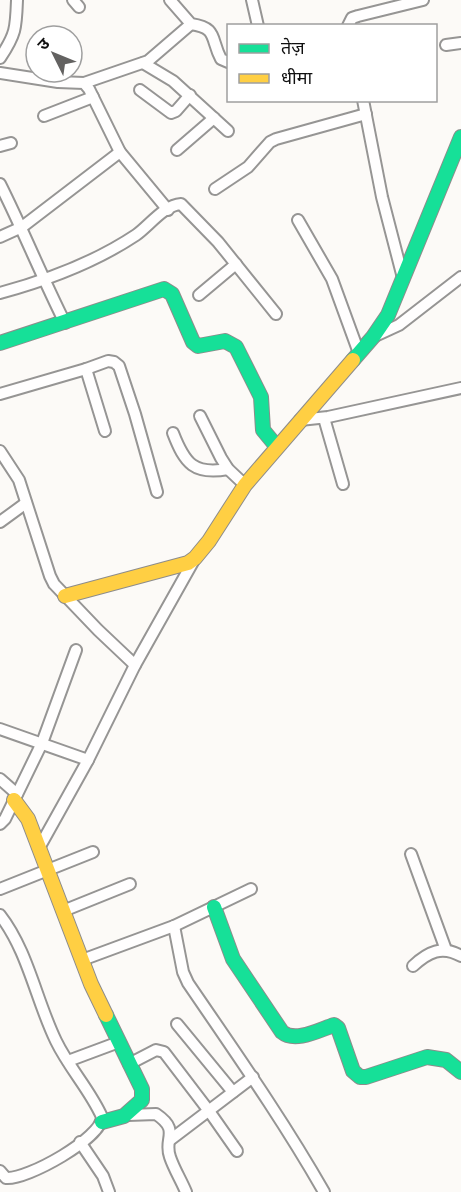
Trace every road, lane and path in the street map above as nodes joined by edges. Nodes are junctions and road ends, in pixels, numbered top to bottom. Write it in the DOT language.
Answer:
graph roads {
  1 [pos="17,0"];
  2 [pos="170,0"];
  3 [pos="252,0"];
  4 [pos="423,0"];
  5 [pos="389,4"];
  6 [pos="191,24"];
  7 [pos="258,24"];
  8 [pos="349,24"];
  9 [pos="461,43"];
  10 [pos="446,45"];
  11 [pos="0,58"];
  12 [pos="227,61"];
  13 [pos="143,63"];
  14 [pos="0,73"];
  15 [pos="24,77"];
  16 [pos="84,83"];
  17 [pos="140,90"];
  18 [pos="190,96"];
  19 [pos="93,97"];
  20 [pos="363,102"];
  21 [pos="366,114"];
  22 [pos="44,116"];
  23 [pos="214,118"];
  24 [pos="228,131"];
  25 [pos="461,137"];
  26 [pos="11,143"];
  27 [pos="0,146"];
  28 [pos="177,150"];
  29 [pos="120,152"];
  30 [pos="0,184"];
  31 [pos="215,189"];
  32 [pos="168,210"];
  33 [pos="298,220"];
  34 [pos="22,228"];
  35 [pos="0,237"];
  36 [pos="236,264"];
  37 [pos="461,277"];
  38 [pos="403,278"];
  39 [pos="44,281"];
  40 [pos="0,293"];
  41 [pos="199,295"];
  42 [pos="276,314"];
  43 [pos="65,323"];
  44 [pos="373,337"];
  45 [pos="0,343"];
  46 [pos="359,353"];
  47 [pos="86,369"];
  48 [pos="461,388"];
  49 [pos="0,394"];
  50 [pos="200,416"];
  51 [pos="324,418"];
  52 [pos="300,420"];
  53 [pos="105,431"];
  54 [pos="173,434"];
  55 [pos="277,447"];
  56 [pos="0,451"];
  57 [pos="228,468"];
  58 [pos="343,484"];
  59 [pos="245,485"];
  60 [pos="157,492"];
  61 [pos="26,503"];
  62 [pos="2,516"];
  63 [pos="195,558"];
  64 [pos="65,596"];
  65 [pos="76,650"];
  66 [pos="135,665"];
  67 [pos="0,729"];
  68 [pos="42,743"];
  69 [pos="88,760"];
  70 [pos="0,779"];
  71 [pos="15,797"];
  72 [pos="0,824"];
  73 [pos="39,848"];
  74 [pos="93,852"];
  75 [pos="411,854"];
  76 [pos="48,869"];
  77 [pos="130,884"];
  78 [pos="0,889"];
  79 [pos="251,889"];
  80 [pos="214,907"];
  81 [pos="63,911"];
  82 [pos="0,915"];
  83 [pos="174,926"];
  84 [pos="446,950"];
  85 [pos="461,956"];
  86 [pos="81,960"];
  87 [pos="413,966"];
  88 [pos="177,1024"];
  89 [pos="119,1042"];
  90 [pos="68,1061"];
  91 [pos="129,1064"];
  92 [pos="461,1072"];
  93 [pos="253,1077"];
  94 [pos="232,1092"];
  95 [pos="209,1111"];
  96 [pos="125,1116"];
  97 [pos="102,1122"];
  98 [pos="170,1140"];
  99 [pos="80,1142"];
  100 [pos="237,1151"];
  101 [pos="0,1171"];
  102 [pos="110,1192"];
  103 [pos="186,1192"];
  104 [pos="324,1192"];
  1 -- 11 [label="street"];
  2 -- 6 [label="street"];
  3 -- 7 [label="street"];
  4 -- 5 [label="street"];
  5 -- 8 [label="street"];
  6 -- 12 [label="street"];
  6 -- 13 [label="street"];
  9 -- 10 [label="street"];
  13 -- 16 [label="street"];
  13 -- 18 [label="street"];
  14 -- 15 [label="street"];
  16 -- 19 [label="street"];
  17 -- 18 [label="street"];
  18 -- 23 [label="street"];
  19 -- 22 [label="street"];
  19 -- 29 [label="street"];
  20 -- 21 [label="street"];
  21 -- 31 [label="street"];
  21 -- 38 [label="street"];
  23 -- 24 [label="street"];
  23 -- 28 [label="street"];
  25 -- 38 [label="street"];
  26 -- 27 [label="street"];
  29 -- 32 [label="street"];
  29 -- 34 [label="street"];
  30 -- 34 [label="street"];
  32 -- 36 [label="street"];
  32 -- 39 [label="street"];
  33 -- 46 [label="street"];
  34 -- 35 [label="street"];
  34 -- 39 [label="street"];
  36 -- 41 [label="street"];
  36 -- 42 [label="street"];
  37 -- 44 [label="street"];
  38 -- 44 [label="street"];
  39 -- 40 [label="street"];
  39 -- 43 [label="street"];
  43 -- 45 [label="street"];
  43 -- 55 [label="street"];
  44 -- 46 [label="street"];
  46 -- 52 [label="street"];
  47 -- 49 [label="street"];
  47 -- 53 [label="street"];
  47 -- 60 [label="street"];
  48 -- 51 [label="street"];
  50 -- 57 [label="street"];
  51 -- 52 [label="street"];
  51 -- 58 [label="street"];
  52 -- 55 [label="street"];
  54 -- 57 [label="street"];
  55 -- 59 [label="street"];
  56 -- 61 [label="street"];
  57 -- 59 [label="street"];
  59 -- 63 [label="street"];
  61 -- 62 [label="street"];
  61 -- 64 [label="street"];
  63 -- 64 [label="street"];
  63 -- 66 [label="street"];
  64 -- 66 [label="street"];
  65 -- 68 [label="street"];
  66 -- 69 [label="street"];
  67 -- 68 [label="street"];
  68 -- 69 [label="street"];
  68 -- 71 [label="street"];
  69 -- 73 [label="street"];
  70 -- 71 [label="street"];
  71 -- 72 [label="street"];
  71 -- 73 [label="street"];
  73 -- 76 [label="street"];
  74 -- 76 [label="street"];
  75 -- 84 [label="street"];
  76 -- 78 [label="street"];
  76 -- 81 [label="street"];
  77 -- 81 [label="street"];
  79 -- 80 [label="street"];
  80 -- 83 [label="street"];
  80 -- 92 [label="street"];
  81 -- 86 [label="street"];
  82 -- 90 [label="street"];
  83 -- 86 [label="street"];
  83 -- 93 [label="street"];
  84 -- 85 [label="street"];
  84 -- 87 [label="street"];
  86 -- 89 [label="street"];
  88 -- 94 [label="street"];
  89 -- 90 [label="street"];
  89 -- 91 [label="street"];
  90 -- 97 [label="street"];
  91 -- 95 [label="street"];
  91 -- 96 [label="street"];
  93 -- 94 [label="street"];
  93 -- 104 [label="street"];
  94 -- 95 [label="street"];
  95 -- 98 [label="street"];
  95 -- 100 [label="street"];
  96 -- 97 [label="street"];
  96 -- 98 [label="street"];
  97 -- 99 [label="street"];
  98 -- 103 [label="street"];
  99 -- 101 [label="street"];
  99 -- 102 [label="street"];
}
